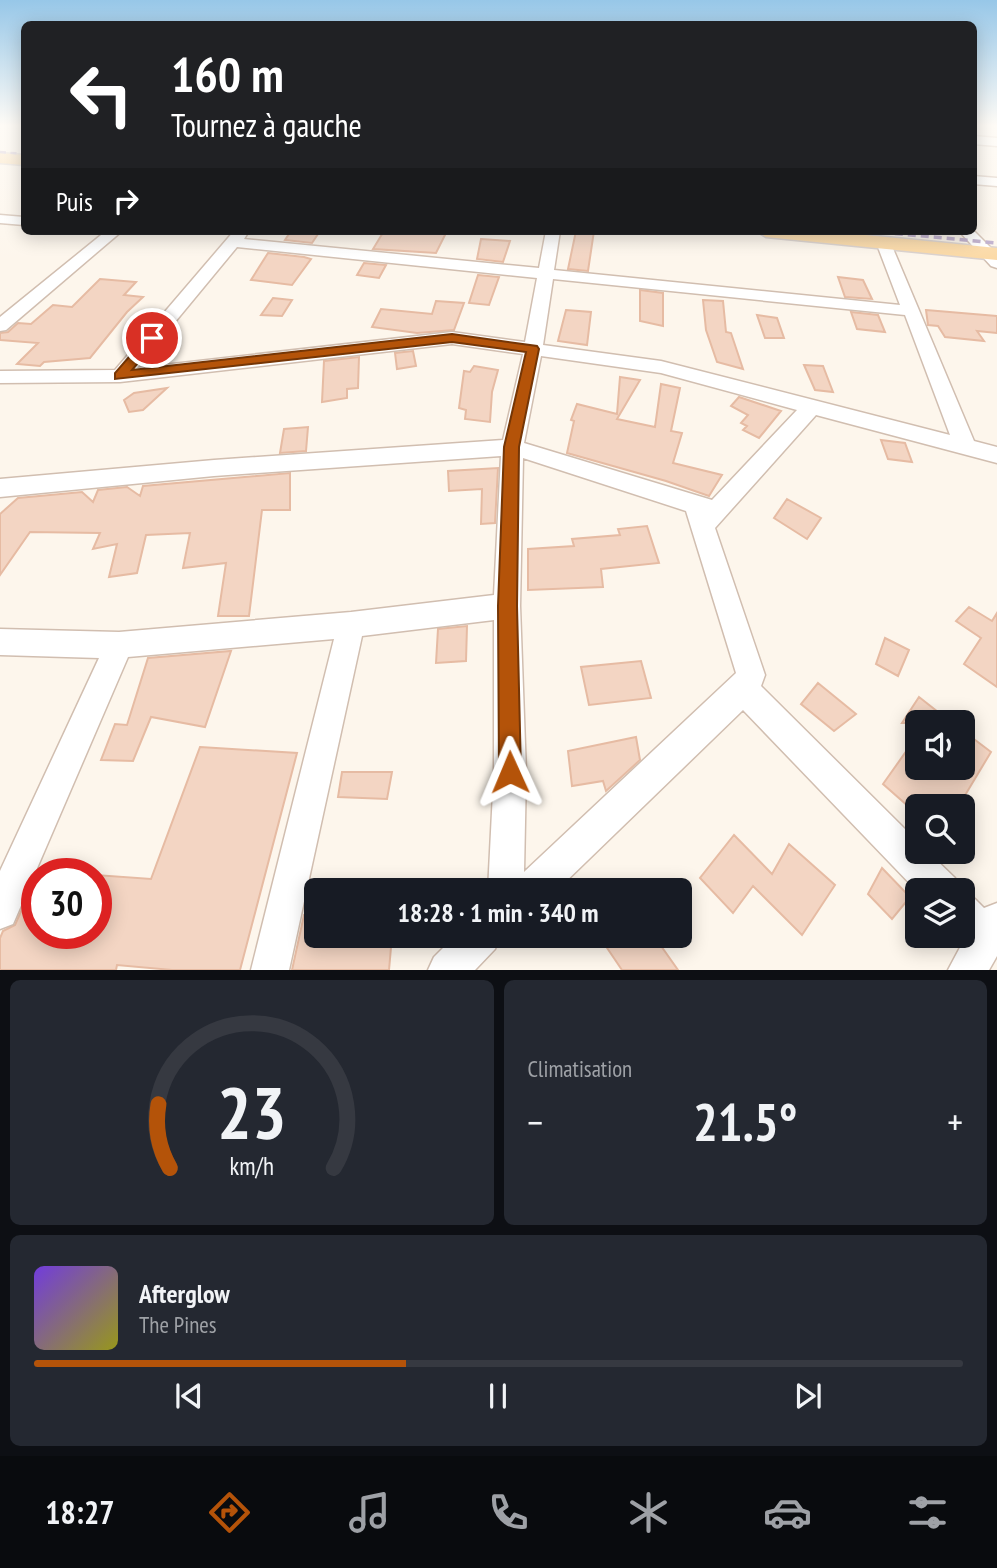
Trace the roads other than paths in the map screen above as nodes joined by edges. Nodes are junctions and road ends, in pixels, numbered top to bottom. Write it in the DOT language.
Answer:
graph roads {
  1 [pos="977,180"];
  2 [pos="997,182"];
  3 [pos="977,232"];
  4 [pos="997,234"];
  5 [pos="109,235"];
  6 [pos="552,235"];
  7 [pos="809,235"];
  8 [pos="972,235"];
  9 [pos="238,237"];
  10 [pos="915,239"];
  11 [pos="884,242"];
  12 [pos="994,257"];
  13 [pos="545,273"];
  14 [pos="914,311"];
  15 [pos="0,326"];
  16 [pos="533,349"];
  17 [pos="120,376"];
  18 [pos="0,377"];
  19 [pos="813,405"];
  20 [pos="965,445"];
  21 [pos="512,447"];
  22 [pos="997,455"];
  23 [pos="8,488"];
  24 [pos="0,509"];
  25 [pos="706,513"];
  26 [pos="507,606"];
  27 [pos="351,625"];
  28 [pos="0,642"];
  29 [pos="119,645"];
  30 [pos="743,689"];
  31 [pos="506,878"];
  32 [pos="544,878"];
  33 [pos="929,878"];
  34 [pos="0,911"];
  35 [pos="975,920"];
  36 [pos="993,930"];
  37 [pos="470,948"];
  38 [pos="270,970"];
  39 [pos="447,970"];
  40 [pos="967,970"];
  1 -- 2 [label="street"];
  3 -- 4 [label="main road"];
  5 -- 15 [label="street"];
  6 -- 13 [label="street"];
  7 -- 11 [label="main road"];
  8 -- 12 [label="street"];
  9 -- 13 [label="street"];
  9 -- 17 [label="street"];
  10 -- 11 [label="main road"];
  10 -- 12 [label="main road"];
  11 -- 14 [label="street"];
  13 -- 14 [label="street"];
  13 -- 16 [label="street"];
  14 -- 20 [label="street"];
  16 -- 17 [label="street"];
  16 -- 19 [label="street"];
  16 -- 21 [label="street"];
  17 -- 18 [label="street"];
  19 -- 20 [label="street"];
  19 -- 25 [label="street"];
  20 -- 22 [label="street"];
  21 -- 23 [label="street"];
  21 -- 25 [label="street"];
  21 -- 26 [label="street"];
  23 -- 24 [label="street"];
  25 -- 30 [label="street"];
  26 -- 27 [label="street"];
  26 -- 31 [label="street"];
  27 -- 29 [label="street"];
  27 -- 38 [label="street"];
  28 -- 29 [label="street"];
  29 -- 34 [label="street"];
  30 -- 32 [label="street"];
  30 -- 33 [label="street"];
  35 -- 36 [label="street"];
  36 -- 40 [label="street"];
  37 -- 39 [label="street"];
}
